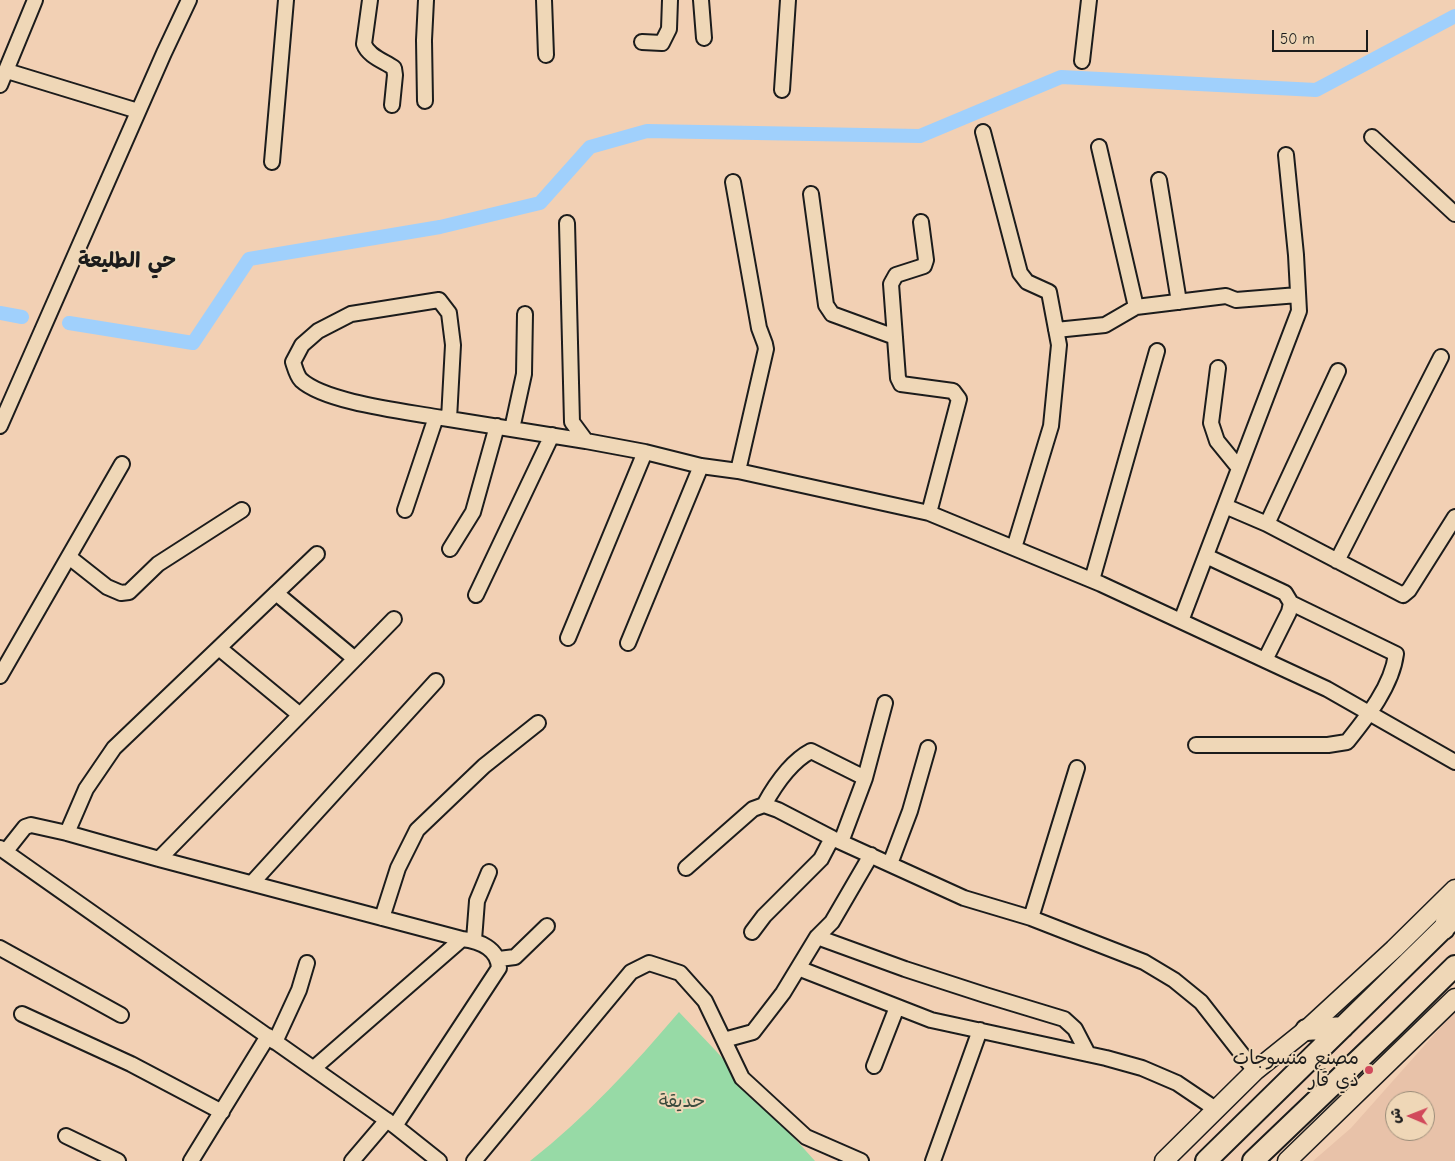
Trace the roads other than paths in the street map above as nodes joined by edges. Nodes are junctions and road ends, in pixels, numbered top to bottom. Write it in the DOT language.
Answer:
graph roads {
  1 [pos="35,0"];
  2 [pos="189,0"];
  3 [pos="286,0"];
  4 [pos="370,0"];
  5 [pos="426,0"];
  6 [pos="544,0"];
  7 [pos="670,0"];
  8 [pos="701,0"];
  9 [pos="788,0"];
  10 [pos="1089,0"];
  11 [pos="704,38"];
  12 [pos="642,42"];
  13 [pos="546,55"];
  14 [pos="1082,61"];
  15 [pos="7,71"];
  16 [pos="0,85"];
  17 [pos="782,90"];
  18 [pos="425,101"];
  19 [pos="392,105"];
  20 [pos="138,111"];
  21 [pos="983,132"];
  22 [pos="1372,137"];
  23 [pos="1099,147"];
  24 [pos="1286,155"];
  25 [pos="272,162"];
  26 [pos="1159,180"];
  27 [pos="733,182"];
  28 [pos="811,194"];
  29 [pos="1455,214"];
  30 [pos="921,222"];
  31 [pos="567,223"];
  32 [pos="1298,295"];
  33 [pos="1180,302"];
  34 [pos="1136,307"];
  35 [pos="525,314"];
  36 [pos="1056,330"];
  37 [pos="895,337"];
  38 [pos="1157,351"];
  39 [pos="1441,357"];
  40 [pos="1218,368"];
  41 [pos="1338,371"];
  42 [pos="442,418"];
  43 [pos="0,426"];
  44 [pos="498,426"];
  45 [pos="512,429"];
  46 [pos="552,435"];
  47 [pos="586,441"];
  48 [pos="645,452"];
  49 [pos="122,464"];
  50 [pos="701,466"];
  51 [pos="1239,468"];
  52 [pos="738,471"];
  53 [pos="1225,506"];
  54 [pos="242,510"];
  55 [pos="405,510"];
  56 [pos="929,513"];
  57 [pos="1455,518"];
  58 [pos="1267,524"];
  59 [pos="1014,548"];
  60 [pos="450,549"];
  61 [pos="317,554"];
  62 [pos="1206,556"];
  63 [pos="69,557"];
  64 [pos="1337,561"];
  65 [pos="1092,580"];
  66 [pos="276,593"];
  67 [pos="476,595"];
  68 [pos="1291,604"];
  69 [pos="394,619"];
  70 [pos="1181,621"];
  71 [pos="568,638"];
  72 [pos="628,643"];
  73 [pos="219,648"];
  74 [pos="355,659"];
  75 [pos="1265,660"];
  76 [pos="0,676"];
  77 [pos="436,680"];
  78 [pos="885,703"];
  79 [pos="1370,714"];
  80 [pos="300,715"];
  81 [pos="538,723"];
  82 [pos="1196,745"];
  83 [pos="928,748"];
  84 [pos="1455,762"];
  85 [pos="1077,768"];
  86 [pos="865,778"];
  87 [pos="764,805"];
  88 [pos="67,833"];
  89 [pos="837,840"];
  90 [pos="3,850"];
  91 [pos="870,855"];
  92 [pos="159,859"];
  93 [pos="890,864"];
  94 [pos="686,868"];
  95 [pos="489,872"];
  96 [pos="252,883"];
  97 [pos="1455,889"];
  98 [pos="1455,893"];
  99 [pos="382,918"];
  100 [pos="1031,918"];
  101 [pos="1449,924"];
  102 [pos="547,926"];
  103 [pos="752,932"];
  104 [pos="817,937"];
  105 [pos="468,939"];
  106 [pos="0,948"];
  107 [pos="499,959"];
  108 [pos="307,963"];
  109 [pos="1455,966"];
  110 [pos="798,968"];
  111 [pos="1455,998"];
  112 [pos="897,1007"];
  113 [pos="22,1014"];
  114 [pos="121,1015"];
  115 [pos="1342,1028"];
  116 [pos="980,1030"];
  117 [pos="1306,1030"];
  118 [pos="272,1039"];
  119 [pos="724,1040"];
  120 [pos="1088,1054"];
  121 [pos="874,1066"];
  122 [pos="314,1068"];
  123 [pos="1255,1071"];
  124 [pos="1217,1110"];
  125 [pos="222,1112"];
  126 [pos="391,1123"];
  127 [pos="66,1136"];
  128 [pos="118,1161"];
  129 [pos="191,1161"];
  130 [pos="352,1161"];
  131 [pos="439,1161"];
  132 [pos="474,1161"];
  133 [pos="861,1161"];
  134 [pos="933,1161"];
  135 [pos="1164,1161"];
  136 [pos="1206,1161"];
  137 [pos="1253,1161"];
  138 [pos="1287,1161"];
  1 -- 15 [label="street"];
  2 -- 20 [label="street"];
  3 -- 25 [label="street"];
  4 -- 19 [label="street"];
  5 -- 18 [label="street"];
  6 -- 13 [label="street"];
  7 -- 12 [label="street"];
  8 -- 11 [label="street"];
  9 -- 17 [label="street"];
  10 -- 14 [label="street"];
  15 -- 16 [label="street"];
  15 -- 20 [label="street"];
  20 -- 43 [label="street"];
  21 -- 36 [label="street"];
  22 -- 29 [label="street"];
  23 -- 34 [label="street"];
  24 -- 32 [label="street"];
  26 -- 33 [label="street"];
  27 -- 52 [label="street"];
  28 -- 37 [label="street"];
  30 -- 37 [label="street"];
  31 -- 47 [label="street"];
  32 -- 33 [label="street"];
  32 -- 51 [label="street"];
  33 -- 34 [label="street"];
  34 -- 36 [label="street"];
  35 -- 45 [label="street"];
  36 -- 59 [label="street"];
  37 -- 56 [label="street"];
  38 -- 65 [label="street"];
  39 -- 64 [label="street"];
  40 -- 51 [label="street"];
  41 -- 58 [label="street"];
  42 -- 42 [label="street"];
  42 -- 44 [label="street"];
  42 -- 55 [label="street"];
  44 -- 45 [label="street"];
  44 -- 60 [label="street"];
  45 -- 46 [label="street"];
  46 -- 47 [label="street"];
  46 -- 67 [label="street"];
  47 -- 48 [label="street"];
  48 -- 50 [label="street"];
  48 -- 71 [label="street"];
  49 -- 63 [label="street"];
  50 -- 52 [label="street"];
  50 -- 72 [label="street"];
  51 -- 53 [label="street"];
  52 -- 56 [label="street"];
  53 -- 58 [label="street"];
  53 -- 62 [label="street"];
  54 -- 63 [label="street"];
  56 -- 59 [label="street"];
  57 -- 64 [label="street"];
  58 -- 64 [label="street"];
  59 -- 65 [label="street"];
  61 -- 66 [label="street"];
  62 -- 68 [label="street"];
  62 -- 70 [label="street"];
  63 -- 76 [label="street"];
  65 -- 70 [label="street"];
  66 -- 73 [label="street"];
  66 -- 74 [label="street"];
  68 -- 75 [label="street"];
  68 -- 79 [label="street"];
  69 -- 74 [label="street"];
  70 -- 75 [label="street"];
  73 -- 80 [label="street"];
  73 -- 88 [label="street"];
  74 -- 80 [label="street"];
  75 -- 79 [label="street"];
  77 -- 96 [label="street"];
  78 -- 86 [label="street"];
  79 -- 82 [label="street"];
  79 -- 84 [label="street"];
  80 -- 92 [label="street"];
  81 -- 99 [label="street"];
  83 -- 93 [label="street"];
  85 -- 100 [label="street"];
  86 -- 87 [label="street"];
  86 -- 89 [label="street"];
  87 -- 89 [label="street"];
  87 -- 94 [label="street"];
  88 -- 90 [label="street"];
  88 -- 92 [label="street"];
  89 -- 91 [label="street"];
  89 -- 103 [label="street"];
  90 -- 118 [label="street"];
  91 -- 93 [label="street"];
  91 -- 104 [label="street"];
  92 -- 96 [label="street"];
  93 -- 100 [label="street"];
  95 -- 105 [label="street"];
  96 -- 99 [label="street"];
  97 -- 117 [label="main road"];
  98 -- 101 [label="highway"];
  99 -- 105 [label="street"];
  100 -- 123 [label="street"];
  101 -- 115 [label="highway"];
  102 -- 107 [label="street"];
  104 -- 110 [label="street"];
  104 -- 120 [label="street"];
  105 -- 107 [label="street"];
  105 -- 122 [label="street"];
  106 -- 114 [label="street"];
  107 -- 126 [label="street"];
  108 -- 118 [label="street"];
  109 -- 137 [label="highway"];
  110 -- 112 [label="street"];
  110 -- 119 [label="street"];
  111 -- 138 [label="main road"];
  112 -- 116 [label="street"];
  112 -- 121 [label="street"];
  113 -- 125 [label="street"];
  115 -- 117 [label="highway"];
  115 -- 136 [label="highway"];
  116 -- 120 [label="street"];
  116 -- 134 [label="street"];
  117 -- 123 [label="main road"];
  118 -- 122 [label="street"];
  118 -- 125 [label="street"];
  119 -- 132 [label="street"];
  119 -- 133 [label="street"];
  120 -- 124 [label="street"];
  122 -- 126 [label="street"];
  123 -- 124 [label="main road"];
  124 -- 135 [label="main road"];
  125 -- 129 [label="street"];
  126 -- 130 [label="street"];
  126 -- 131 [label="street"];
  127 -- 128 [label="street"];
}
